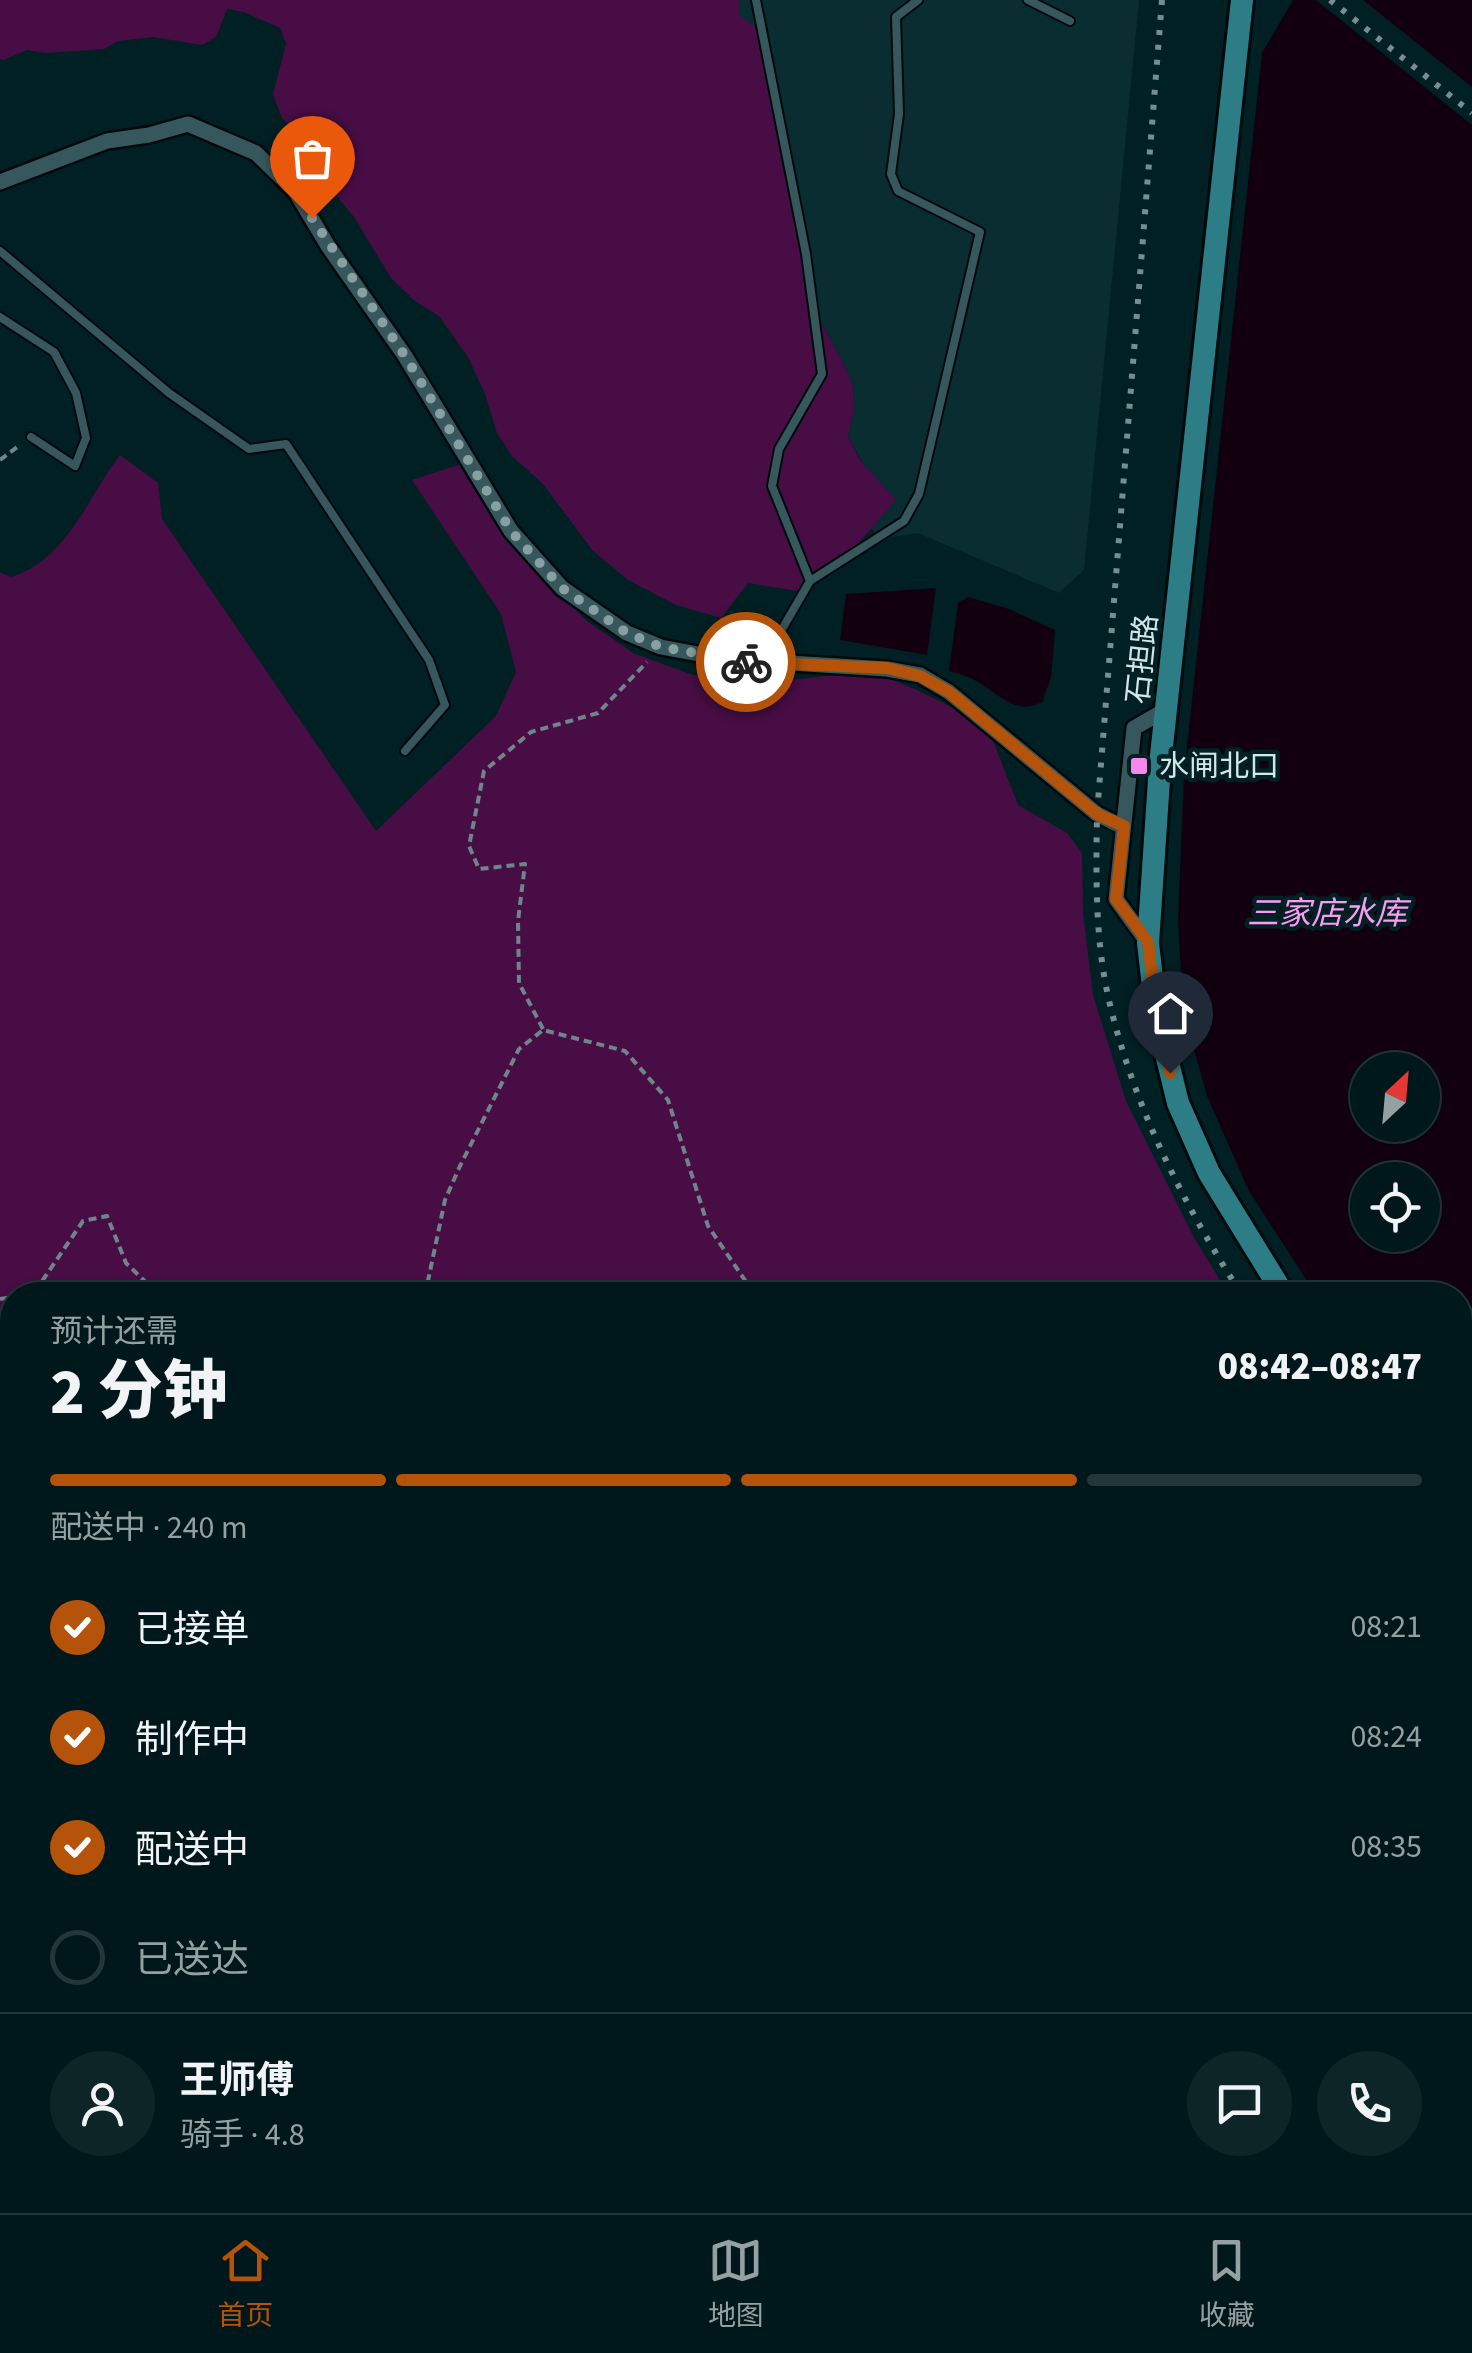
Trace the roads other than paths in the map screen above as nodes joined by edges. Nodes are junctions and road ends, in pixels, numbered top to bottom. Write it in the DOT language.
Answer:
graph roads {
  1 [pos="756,0"];
  2 [pos="918,0"];
  3 [pos="1028,0"];
  4 [pos="1242,0"];
  5 [pos="1070,21"];
  6 [pos="0,186"];
  7 [pos="0,250"];
  8 [pos="0,317"];
  9 [pos="32,437"];
  10 [pos="810,581"];
  11 [pos="762,663"];
  12 [pos="1167,709"];
  13 [pos="404,751"];
  14 [pos="1124,826"];
  15 [pos="1148,942"];
  16 [pos="1276,1282"];
  1 -- 10 [label="lane"];
  2 -- 10 [label="lane"];
  3 -- 5 [label="lane"];
  4 -- 12 [label="main road, 石担路"];
  6 -- 11 [label="street"];
  7 -- 13 [label="lane"];
  8 -- 9 [label="lane"];
  10 -- 11 [label="lane"];
  11 -- 14 [label="street"];
  12 -- 14 [label="street"];
  12 -- 15 [label="main road, 石担路"];
  14 -- 15 [label="street"];
  15 -- 16 [label="main road, 石担路"];
}
